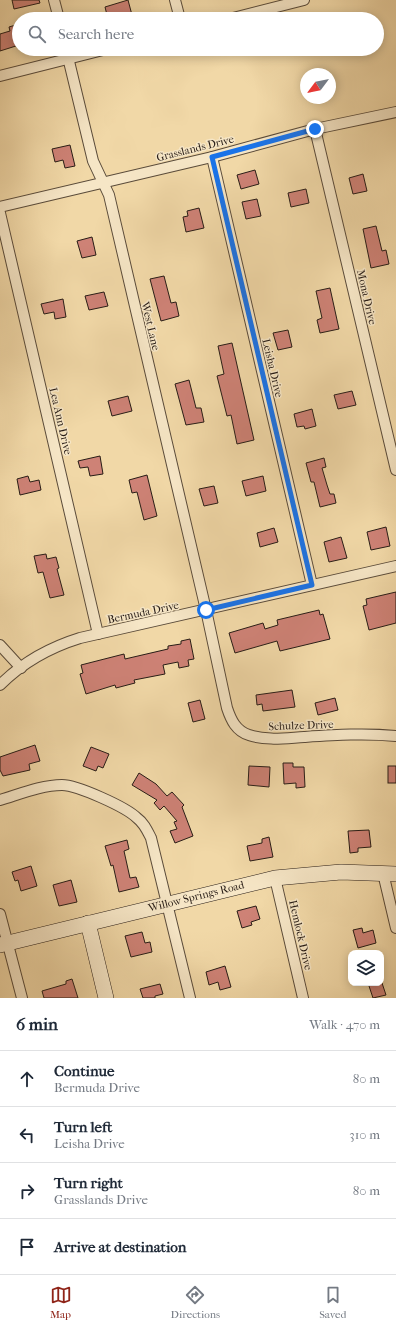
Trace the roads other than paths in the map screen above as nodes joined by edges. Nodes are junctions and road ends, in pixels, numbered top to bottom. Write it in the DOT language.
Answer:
graph roads {
  1 [pos="54,0"];
  2 [pos="175,0"];
  3 [pos="299,1"];
  4 [pos="57,12"];
  5 [pos="178,12"];
  6 [pos="256,12"];
  7 [pos="61,56"];
  8 [pos="67,56"];
  9 [pos="0,76"];
  10 [pos="396,112"];
  11 [pos="315,129"];
  12 [pos="212,157"];
  13 [pos="102,182"];
  14 [pos="0,207"];
  15 [pos="0,213"];
  16 [pos="396,470"];
  17 [pos="396,566"];
  18 [pos="312,585"];
  19 [pos="206,610"];
  20 [pos="98,634"];
  21 [pos="0,645"];
  22 [pos="21,668"];
  23 [pos="0,685"];
  24 [pos="396,736"];
  25 [pos="0,800"];
  26 [pos="390,874"];
  27 [pos="275,878"];
  28 [pos="168,904"];
  29 [pos="0,914"];
  30 [pos="88,923"];
  31 [pos="396,928"];
  32 [pos="4,944"];
  33 [pos="22,998"];
  34 [pos="106,998"];
  35 [pos="190,998"];
  36 [pos="303,998"];
  1 -- 4 [label="street"];
  2 -- 5 [label="street"];
  3 -- 6 [label="street"];
  7 -- 9 [label="street"];
  8 -- 13 [label="street, West Lane"];
  10 -- 11 [label="street, Grasslands Drive"];
  11 -- 12 [label="street, Grasslands Drive"];
  11 -- 16 [label="street, Mona Drive"];
  12 -- 13 [label="street, Grasslands Drive"];
  12 -- 18 [label="street, Leisha Drive"];
  13 -- 14 [label="street, Grasslands Drive"];
  13 -- 19 [label="street, West Lane"];
  15 -- 20 [label="street, Lea Ann Drive"];
  17 -- 18 [label="street, Bermuda Drive"];
  18 -- 19 [label="street, Bermuda Drive"];
  19 -- 20 [label="street, Bermuda Drive"];
  19 -- 24 [label="street, Schulze Drive"];
  20 -- 22 [label="street, Bermuda Drive"];
  21 -- 22 [label="street"];
  22 -- 23 [label="street, Bermuda Drive"];
  25 -- 28 [label="street"];
  26 -- 27 [label="street, Willow Springs Road"];
  26 -- 31 [label="street"];
  27 -- 28 [label="street, Willow Springs Road"];
  27 -- 36 [label="street, Hemlock Drive"];
  28 -- 30 [label="street, Willow Springs Road"];
  28 -- 35 [label="street"];
  29 -- 32 [label="street"];
  30 -- 32 [label="street, Willow Springs Road"];
  30 -- 34 [label="street"];
  32 -- 33 [label="street"];
}
